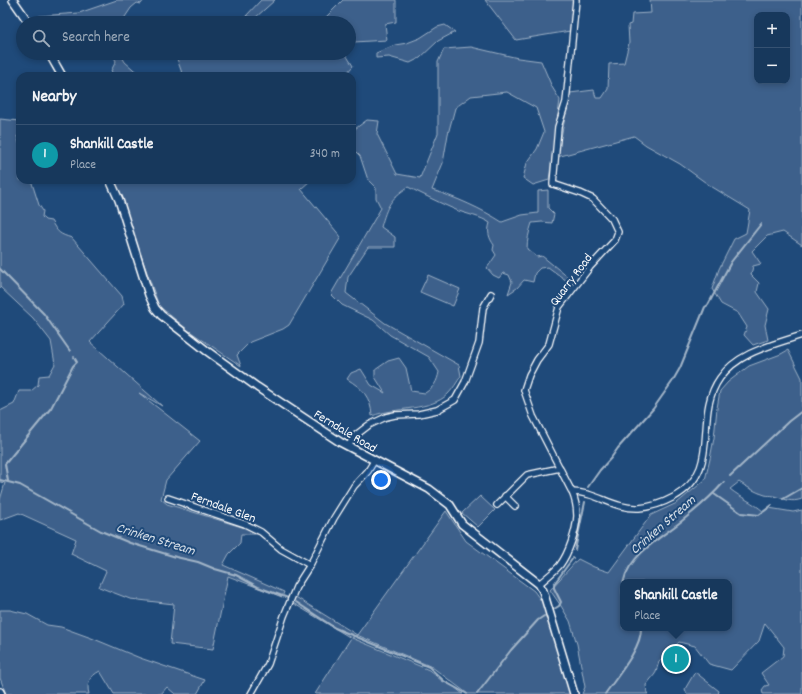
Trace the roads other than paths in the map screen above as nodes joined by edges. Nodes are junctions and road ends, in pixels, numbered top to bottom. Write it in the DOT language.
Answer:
graph roads {
  1 [pos="13,0"];
  2 [pos="576,0"];
  3 [pos="25,16"];
  4 [pos="53,60"];
  5 [pos="60,72"];
  6 [pos="112,184"];
  7 [pos="491,294"];
  8 [pos="802,335"];
  9 [pos="348,446"];
  10 [pos="374,461"];
  11 [pos="560,468"];
  12 [pos="572,492"];
  13 [pos="505,496"];
  14 [pos="168,498"];
  15 [pos="497,505"];
  16 [pos="515,506"];
  17 [pos="310,565"];
  18 [pos="539,584"];
  19 [pos="252,694"];
  20 [pos="574,694"];
  1 -- 3 [label="street"];
  2 -- 11 [label="street, Quarry Road"];
  4 -- 5 [label="street"];
  6 -- 9 [label="street, Ferndale Road"];
  7 -- 9 [label="street"];
  8 -- 12 [label="street"];
  9 -- 10 [label="street, Ferndale Road"];
  10 -- 17 [label="street"];
  10 -- 18 [label="street, Ferndale Road"];
  11 -- 12 [label="street, Quarry Road"];
  11 -- 13 [label="street"];
  12 -- 18 [label="street, Quarry Road"];
  13 -- 15 [label="street"];
  13 -- 16 [label="street"];
  14 -- 17 [label="street, Ferndale Glen"];
  17 -- 19 [label="street"];
  18 -- 20 [label="street"];
}
